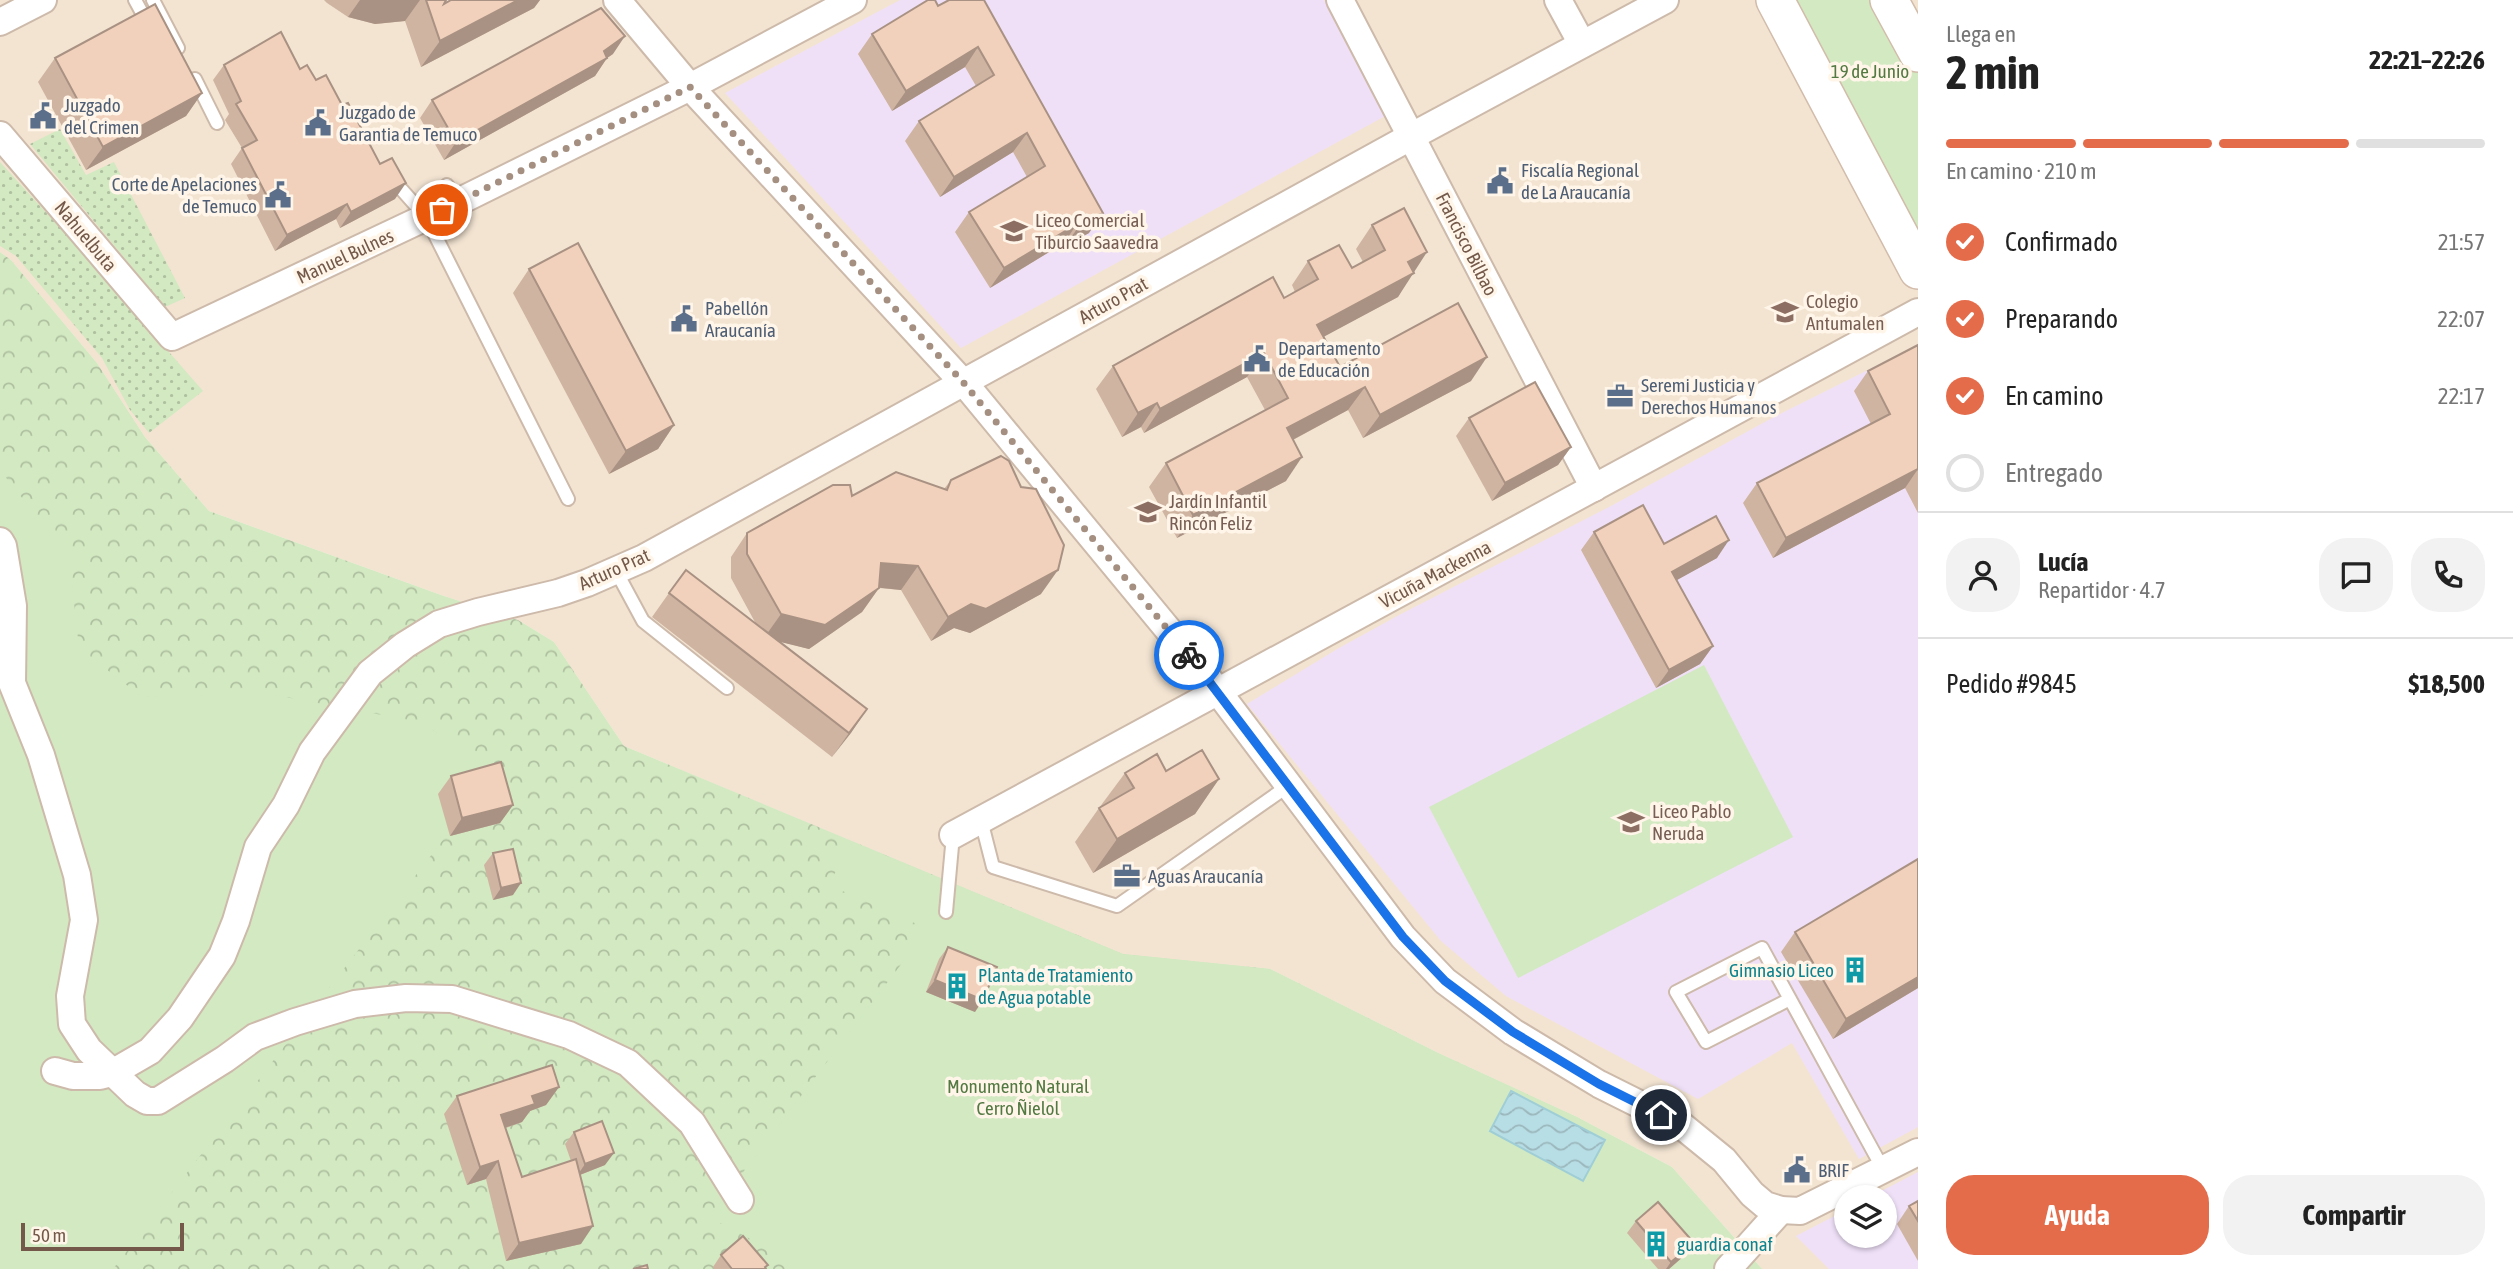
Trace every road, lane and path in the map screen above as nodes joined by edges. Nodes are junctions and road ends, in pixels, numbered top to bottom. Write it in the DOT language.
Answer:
graph roads {
  1 [pos="43,0"];
  2 [pos="135,0"];
  3 [pos="153,0"];
  4 [pos="617,0"];
  5 [pos="853,0"];
  6 [pos="1340,0"];
  7 [pos="1558,0"];
  8 [pos="1665,0"];
  9 [pos="1775,0"];
  10 [pos="1889,0"];
  11 [pos="0,22"];
  12 [pos="156,40"];
  13 [pos="1582,44"];
  14 [pos="1918,53"];
  15 [pos="185,61"];
  16 [pos="191,74"];
  17 [pos="690,87"];
  18 [pos="217,123"];
  19 [pos="0,135"];
  20 [pos="1412,136"];
  21 [pos="402,190"];
  22 [pos="426,217"];
  23 [pos="1918,270"];
  24 [pos="1918,312"];
  25 [pos="172,337"];
  26 [pos="963,382"];
  27 [pos="1594,488"];
  28 [pos="568,499"];
  29 [pos="0,541"];
  30 [pos="616,571"];
  31 [pos="727,688"];
  32 [pos="1218,692"];
  33 [pos="1288,786"];
  34 [pos="981,820"];
  35 [pos="953,835"];
  36 [pos="946,912"];
  37 [pos="1790,999"];
  38 [pos="55,1071"];
  39 [pos="112,1073"];
  40 [pos="1918,1152"];
  41 [pos="1883,1169"];
  42 [pos="740,1200"];
  43 [pos="1781,1210"];
  44 [pos="1728,1269"];
  1 -- 11 [label="street"];
  2 -- 12 [label="lane"];
  3 -- 15 [label="lane"];
  4 -- 17 [label="street"];
  5 -- 17 [label="street, Manuel Bulnes"];
  6 -- 20 [label="street, Francisco Bilbao"];
  7 -- 13 [label="street"];
  8 -- 13 [label="street, Arturo Prat"];
  9 -- 23 [label="main road"];
  10 -- 14 [label="main road"];
  13 -- 20 [label="street, Arturo Prat"];
  16 -- 18 [label="lane"];
  17 -- 22 [label="street, Manuel Bulnes"];
  17 -- 26 [label="street"];
  19 -- 25 [label="street, Nahuelbuta"];
  20 -- 26 [label="street, Arturo Prat"];
  20 -- 27 [label="street, Francisco Bilbao"];
  21 -- 22 [label="lane"];
  22 -- 25 [label="street, Manuel Bulnes"];
  22 -- 28 [label="lane"];
  24 -- 27 [label="street, Vicuña Mackenna"];
  26 -- 30 [label="street, Arturo Prat"];
  26 -- 32 [label="street"];
  27 -- 32 [label="street, Vicuña Mackenna"];
  29 -- 39 [label="street"];
  30 -- 31 [label="lane"];
  30 -- 39 [label="street, Arturo Prat"];
  32 -- 33 [label="street"];
  32 -- 34 [label="street, Vicuña Mackenna"];
  33 -- 34 [label="lane"];
  33 -- 43 [label="street"];
  34 -- 35 [label="street, Vicuña Mackenna"];
  35 -- 36 [label="lane"];
  37 -- 37 [label="lane"];
  37 -- 41 [label="lane"];
  38 -- 39 [label="street"];
  39 -- 42 [label="street"];
  40 -- 41 [label="street"];
  41 -- 43 [label="street"];
  43 -- 44 [label="street"];
}
